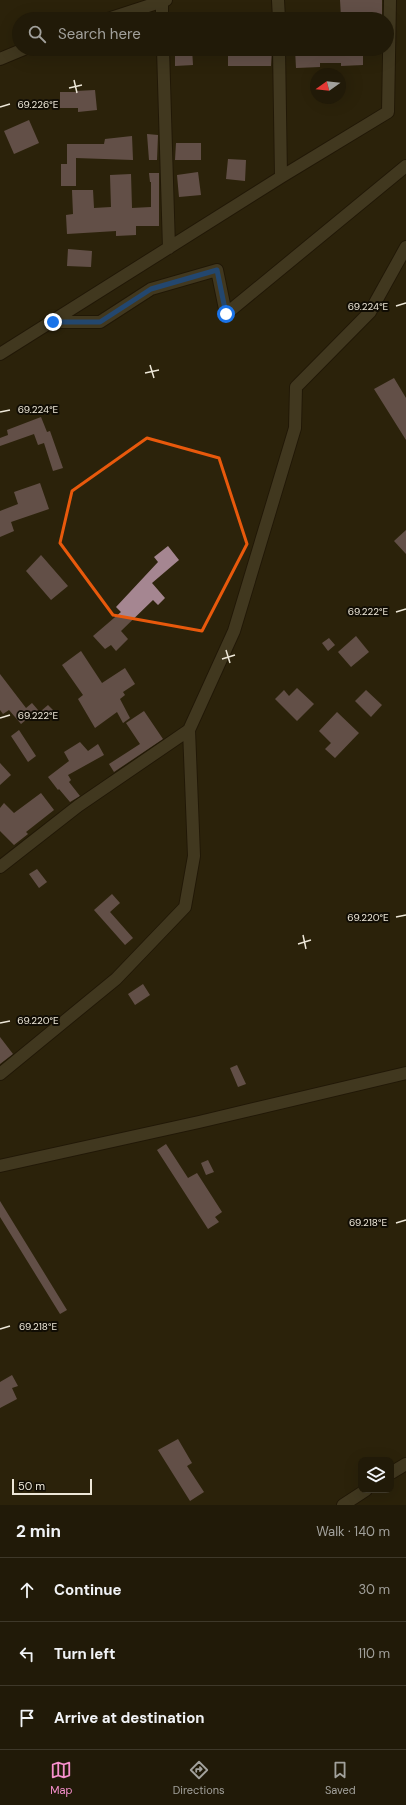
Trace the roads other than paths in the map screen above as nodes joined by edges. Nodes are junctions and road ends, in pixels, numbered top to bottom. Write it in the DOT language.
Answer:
graph roads {
  1 [pos="278,0"];
  2 [pos="390,0"];
  3 [pos="164,1"];
  4 [pos="130,12"];
  5 [pos="163,12"];
  6 [pos="279,12"];
  7 [pos="390,12"];
  8 [pos="12,54"];
  9 [pos="163,56"];
  10 [pos="279,56"];
  11 [pos="389,56"];
  12 [pos="0,59"];
  13 [pos="406,166"];
  14 [pos="281,177"];
  15 [pos="406,247"];
  16 [pos="169,248"];
  17 [pos="53,322"];
  18 [pos="0,354"];
  19 [pos="189,730"];
  20 [pos="0,867"];
  21 [pos="406,1073"];
  22 [pos="0,1074"];
  23 [pos="0,1166"];
  24 [pos="406,1464"];
  25 [pos="394,1471"];
  26 [pos="361,1493"];
  27 [pos="343,1505"];
  1 -- 6 [label="street"];
  2 -- 7 [label="street"];
  3 -- 4 [label="street"];
  3 -- 5 [label="street"];
  8 -- 12 [label="street"];
  9 -- 16 [label="street"];
  10 -- 14 [label="street"];
  11 -- 14 [label="street"];
  13 -- 17 [label="street"];
  14 -- 16 [label="street"];
  15 -- 19 [label="street"];
  16 -- 17 [label="street"];
  17 -- 18 [label="street"];
  19 -- 20 [label="street"];
  19 -- 22 [label="street"];
  21 -- 23 [label="street"];
  24 -- 25 [label="street"];
  26 -- 27 [label="street"];
}
